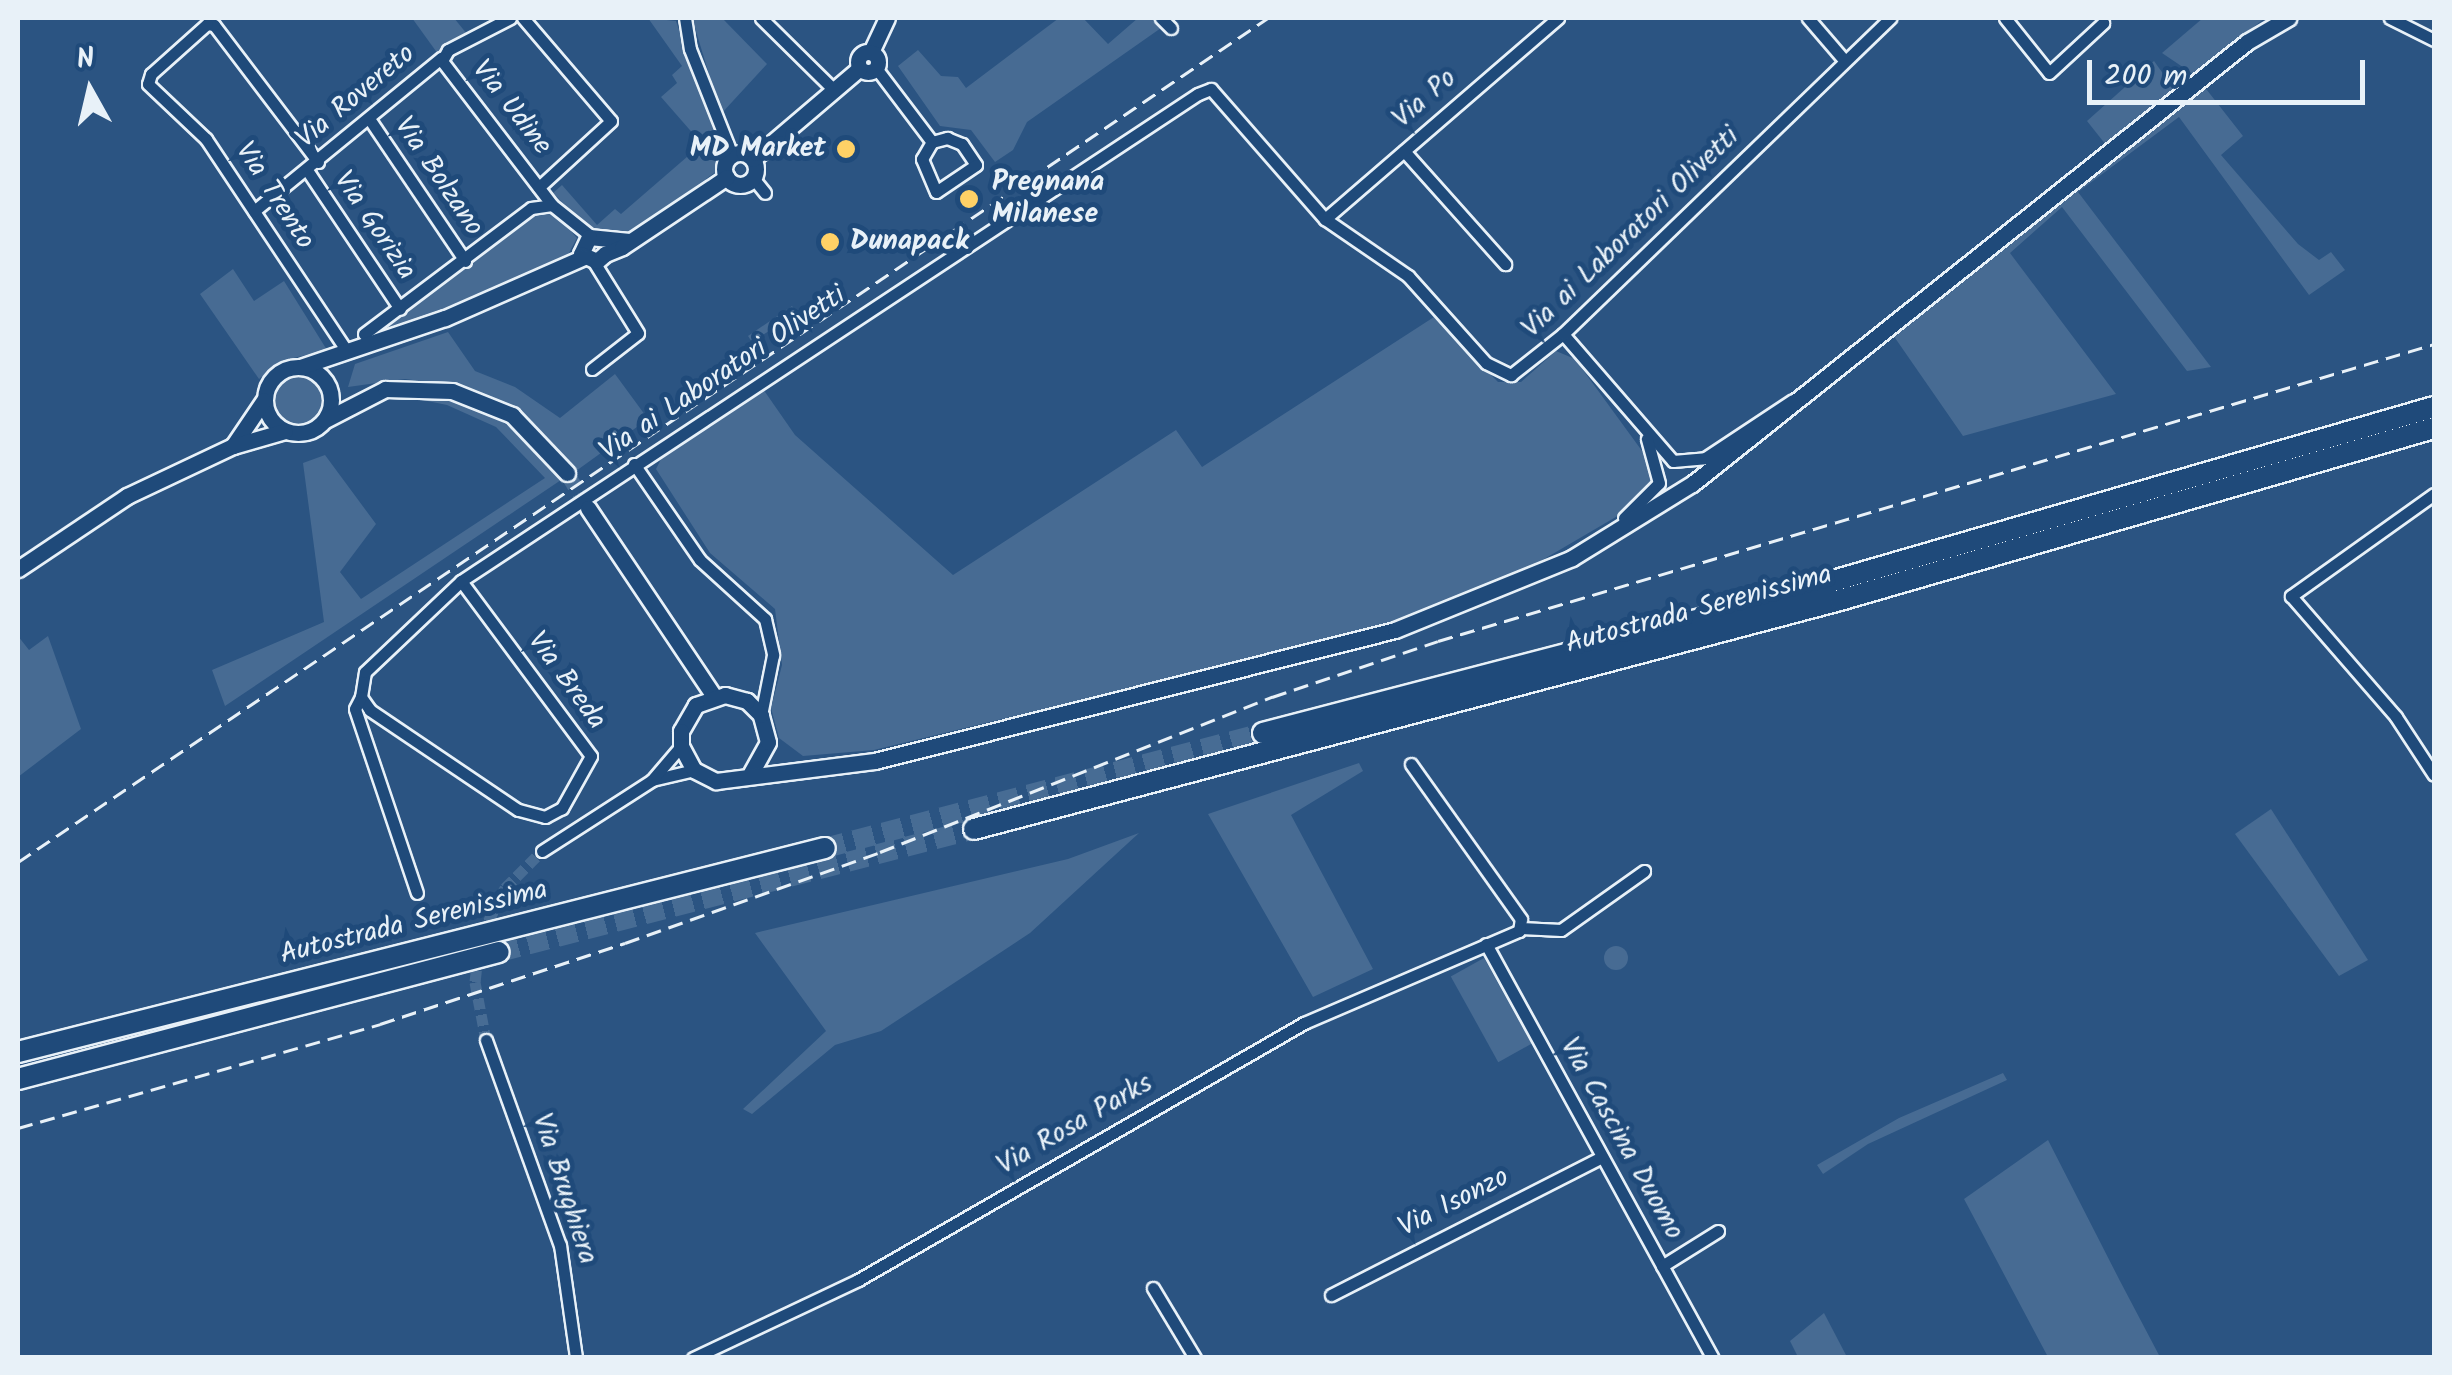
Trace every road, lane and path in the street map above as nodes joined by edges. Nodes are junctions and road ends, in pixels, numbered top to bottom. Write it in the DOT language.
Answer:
graph roads {
  1 [pos="510,18"];
  2 [pos="523,18"];
  3 [pos="686,18"];
  4 [pos="761,18"];
  5 [pos="887,18"];
  6 [pos="1161,18"];
  7 [pos="1558,18"];
  8 [pos="1808,18"];
  9 [pos="1890,18"];
  10 [pos="2004,18"];
  11 [pos="2270,18"];
  12 [pos="2288,18"];
  13 [pos="2390,18"];
  14 [pos="2103,24"];
  15 [pos="1171,28"];
  16 [pos="2434,40"];
  17 [pos="2246,42"];
  18 [pos="442,60"];
  19 [pos="1844,60"];
  20 [pos="869,63"];
  21 [pos="148,84"];
  22 [pos="835,91"];
  23 [pos="370,120"];
  24 [pos="932,142"];
  25 [pos="1404,150"];
  26 [pos="732,155"];
  27 [pos="753,159"];
  28 [pos="312,166"];
  29 [pos="726,177"];
  30 [pos="753,178"];
  31 [pos="540,186"];
  32 [pos="765,193"];
  33 [pos="552,206"];
  34 [pos="254,211"];
  35 [pos="1325,219"];
  36 [pos="591,249"];
  37 [pos="465,261"];
  38 [pos="1505,264"];
  39 [pos="400,308"];
  40 [pos="364,334"];
  41 [pos="1563,334"];
  42 [pos="344,348"];
  43 [pos="300,367"];
  44 [pos="592,369"];
  45 [pos="328,385"];
  46 [pos="368,394"];
  47 [pos="1797,398"];
  48 [pos="264,400"];
  49 [pos="2434,407"];
  50 [pos="325,420"];
  51 [pos="2434,428"];
  52 [pos="286,431"];
  53 [pos="1646,435"];
  54 [pos="233,446"];
  55 [pos="1673,461"];
  56 [pos="634,464"];
  57 [pos="567,473"];
  58 [pos="1660,474"];
  59 [pos="1685,488"];
  60 [pos="2434,494"];
  61 [pos="588,508"];
  62 [pos="18,569"];
  63 [pos="461,580"];
  64 [pos="1518,583"];
  65 [pos="697,678"];
  66 [pos="767,684"];
  67 [pos="714,696"];
  68 [pos="737,696"];
  69 [pos="362,697"];
  70 [pos="696,705"];
  71 [pos="762,715"];
  72 [pos="1263,732"];
  73 [pos="768,742"];
  74 [pos="681,746"];
  75 [pos="1411,764"];
  76 [pos="795,767"];
  77 [pos="694,770"];
  78 [pos="752,773"];
  79 [pos="2434,775"];
  80 [pos="652,780"];
  81 [pos="974,828"];
  82 [pos="825,848"];
  83 [pos="542,851"];
  84 [pos="1644,871"];
  85 [pos="417,893"];
  86 [pos="1521,928"];
  87 [pos="1486,944"];
  88 [pos="499,952"];
  89 [pos="486,1040"];
  90 [pos="18,1052"];
  91 [pos="18,1079"];
  92 [pos="1602,1157"];
  93 [pos="1718,1232"];
  94 [pos="1662,1266"];
  95 [pos="1153,1288"];
  96 [pos="1331,1295"];
  97 [pos="576,1358"];
  98 [pos="693,1358"];
  99 [pos="1195,1358"];
  100 [pos="1713,1358"];
  1 -- 18 [label="street, Via Rovereto"];
  2 -- 31 [label="street"];
  3 -- 26 [label="street"];
  4 -- 22 [label="street"];
  5 -- 20 [label="street"];
  6 -- 15 [label="street"];
  7 -- 25 [label="street, Via Po"];
  8 -- 19 [label="street"];
  9 -- 19 [label="street, Via ai Laboratori Olivetti"];
  10 -- 14 [label="street"];
  11 -- 17 [label="street"];
  12 -- 17 [label="street"];
  13 -- 16 [label="street"];
  17 -- 47 [label="street"];
  18 -- 23 [label="street, Via Rovereto"];
  18 -- 31 [label="street, Via Udine"];
  19 -- 41 [label="street, Via ai Laboratori Olivetti"];
  20 -- 22 [label="street"];
  20 -- 24 [label="street"];
  21 -- 28 [label="street, Via Gorizia"];
  21 -- 34 [label="street, Via Trento"];
  22 -- 27 [label="street"];
  23 -- 28 [label="street, Via Rovereto"];
  23 -- 37 [label="street, Via Bolzano"];
  24 -- 24 [label="street"];
  25 -- 35 [label="street, Via Po"];
  25 -- 38 [label="street"];
  26 -- 27 [label="street"];
  26 -- 29 [label="street"];
  27 -- 30 [label="street"];
  28 -- 34 [label="street, Via Rovereto"];
  28 -- 39 [label="street, Via Gorizia"];
  29 -- 30 [label="street"];
  29 -- 36 [label="street"];
  30 -- 32 [label="street"];
  31 -- 33 [label="street, Via Udine"];
  33 -- 36 [label="street, Via Udine"];
  33 -- 37 [label="street"];
  34 -- 42 [label="street, Via Trento"];
  35 -- 41 [label="street, Via ai Laboratori Olivetti"];
  35 -- 56 [label="street, Via ai Laboratori Olivetti"];
  36 -- 42 [label="street"];
  36 -- 44 [label="street"];
  37 -- 39 [label="street"];
  39 -- 40 [label="street"];
  41 -- 53 [label="street"];
  42 -- 43 [label="street"];
  42 -- 45 [label="street"];
  43 -- 45 [label="street"];
  43 -- 48 [label="street"];
  45 -- 46 [label="street"];
  45 -- 50 [label="street"];
  46 -- 50 [label="street"];
  46 -- 57 [label="street"];
  47 -- 55 [label="street"];
  47 -- 59 [label="street"];
  48 -- 52 [label="street"];
  48 -- 54 [label="street"];
  49 -- 72 [label="highway, Autostrada Serenissima"];
  50 -- 52 [label="street"];
  51 -- 81 [label="highway, Autostrada Serenissima"];
  52 -- 54 [label="street"];
  53 -- 55 [label="street"];
  53 -- 58 [label="street"];
  54 -- 62 [label="street"];
  55 -- 59 [label="street"];
  56 -- 63 [label="street, Via ai Laboratori Olivetti"];
  56 -- 66 [label="street"];
  58 -- 59 [label="street"];
  58 -- 64 [label="street"];
  59 -- 64 [label="street"];
  60 -- 79 [label="street"];
  61 -- 65 [label="street"];
  63 -- 69 [label="street, Via ai Laboratori Olivetti"];
  63 -- 69 [label="street, Via Breda"];
  64 -- 76 [label="street"];
  65 -- 67 [label="street"];
  65 -- 70 [label="street"];
  66 -- 68 [label="street"];
  66 -- 71 [label="street"];
  67 -- 68 [label="street"];
  67 -- 70 [label="street"];
  68 -- 71 [label="street"];
  69 -- 85 [label="street"];
  70 -- 74 [label="street"];
  71 -- 73 [label="street"];
  73 -- 76 [label="street"];
  73 -- 78 [label="street"];
  74 -- 77 [label="street"];
  74 -- 80 [label="street"];
  75 -- 86 [label="street"];
  76 -- 78 [label="street"];
  77 -- 78 [label="street"];
  77 -- 80 [label="street"];
  80 -- 83 [label="street"];
  82 -- 90 [label="highway, Autostrada Serenissima"];
  84 -- 86 [label="street"];
  86 -- 87 [label="street, Via Rosa Parks"];
  87 -- 92 [label="street, Via Cascina Duomo"];
  87 -- 98 [label="street, Via Rosa Parks"];
  88 -- 91 [label="highway, Autostrada Serenissima"];
  89 -- 97 [label="street, Via Brughiera"];
  92 -- 94 [label="street, Via Cascina Duomo"];
  92 -- 96 [label="street, Via Isonzo"];
  93 -- 94 [label="street"];
  94 -- 100 [label="street, Via Cascina Duomo"];
  95 -- 99 [label="street"];
}
